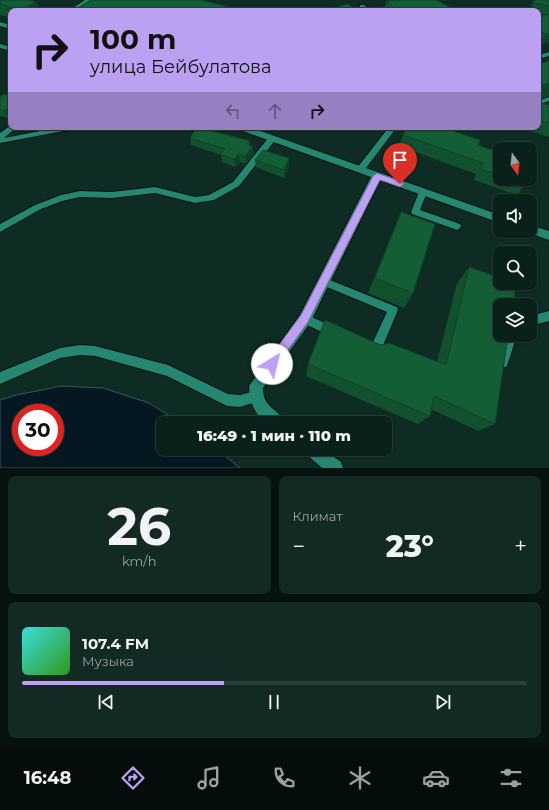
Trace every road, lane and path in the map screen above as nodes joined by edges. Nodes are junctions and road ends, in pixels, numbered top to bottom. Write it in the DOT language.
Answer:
graph roads {
  1 [pos="90,0"];
  2 [pos="362,6"];
  3 [pos="76,8"];
  4 [pos="365,8"];
  5 [pos="9,130"];
  6 [pos="58,130"];
  7 [pos="248,130"];
  8 [pos="391,130"];
  9 [pos="0,137"];
  10 [pos="272,139"];
  11 [pos="0,141"];
  12 [pos="360,170"];
  13 [pos="377,176"];
  14 [pos="423,192"];
  15 [pos="493,217"];
  16 [pos="457,226"];
  17 [pos="0,228"];
  18 [pos="537,232"];
  19 [pos="549,236"];
  20 [pos="325,282"];
  21 [pos="549,316"];
  22 [pos="305,319"];
  23 [pos="537,319"];
  24 [pos="340,335"];
  25 [pos="509,342"];
  26 [pos="361,344"];
  27 [pos="500,374"];
  28 [pos="0,378"];
  29 [pos="255,397"];
  30 [pos="269,416"];
  31 [pos="320,456"];
  32 [pos="335,468"];
  1 -- 3 [label="street"];
  2 -- 4 [label="lane"];
  5 -- 9 [label="lane"];
  6 -- 11 [label="lane"];
  7 -- 10 [label="street"];
  8 -- 12 [label="lane"];
  10 -- 12 [label="street"];
  10 -- 17 [label="lane"];
  12 -- 13 [label="street"];
  13 -- 14 [label="street"];
  13 -- 20 [label="street"];
  14 -- 15 [label="street"];
  14 -- 16 [label="lane"];
  18 -- 19 [label="street"];
  20 -- 22 [label="street"];
  20 -- 26 [label="lane"];
  21 -- 23 [label="lane"];
  22 -- 24 [label="lane"];
  22 -- 29 [label="street"];
  25 -- 27 [label="lane"];
  28 -- 29 [label="lane"];
  29 -- 30 [label="street"];
  31 -- 32 [label="street"];
}
